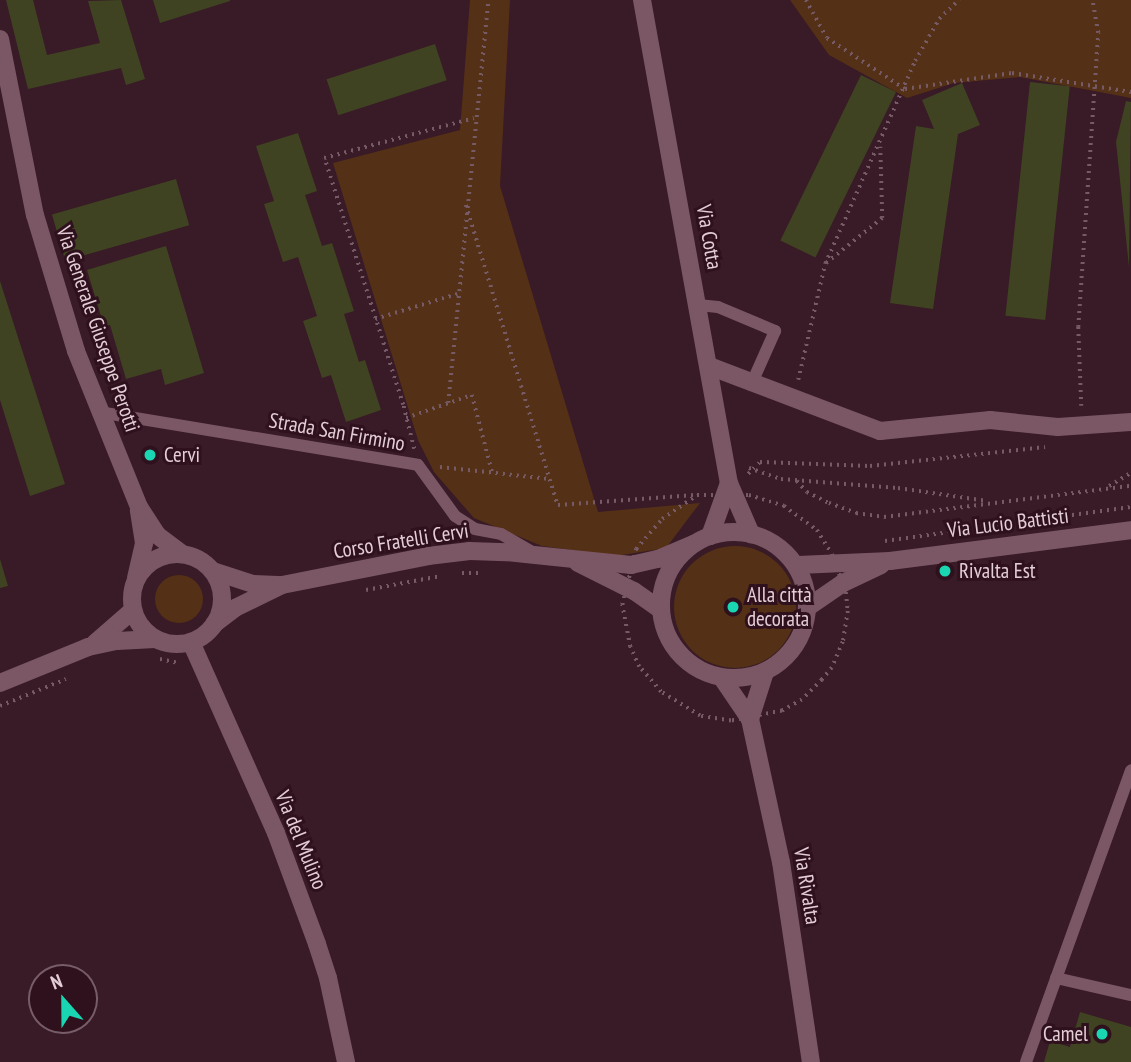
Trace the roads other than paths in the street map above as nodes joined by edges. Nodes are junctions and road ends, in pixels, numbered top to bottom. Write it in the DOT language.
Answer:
graph roads {
  1 [pos="642,0"];
  2 [pos="0,39"];
  3 [pos="698,305"];
  4 [pos="709,366"];
  5 [pos="751,384"];
  6 [pos="99,412"];
  7 [pos="1131,422"];
  8 [pos="738,489"];
  9 [pos="139,507"];
  10 [pos="1131,530"];
  11 [pos="751,534"];
  12 [pos="702,540"];
  13 [pos="181,553"];
  14 [pos="535,554"];
  15 [pos="571,559"];
  16 [pos="890,561"];
  17 [pos="798,565"];
  18 [pos="213,571"];
  19 [pos="136,578"];
  20 [pos="282,585"];
  21 [pos="808,607"];
  22 [pos="660,609"];
  23 [pos="132,611"];
  24 [pos="214,624"];
  25 [pos="88,648"];
  26 [pos="155,648"];
  27 [pos="195,651"];
  28 [pos="765,672"];
  29 [pos="722,678"];
  30 [pos="0,683"];
  31 [pos="750,719"];
  32 [pos="1131,769"];
  33 [pos="1056,978"];
  34 [pos="1131,995"];
  35 [pos="346,1062"];
  36 [pos="811,1062"];
  37 [pos="1026,1062"];
  1 -- 3 [label="street, Via Cotta"];
  2 -- 6 [label="street, Via Generale Giuseppe Perotti"];
  3 -- 4 [label="street, Via Cotta"];
  3 -- 5 [label="lane"];
  4 -- 5 [label="street"];
  4 -- 8 [label="street, Via Cotta"];
  5 -- 7 [label="street"];
  6 -- 9 [label="street, Via Generale Giuseppe Perotti"];
  6 -- 14 [label="lane, Strada San Firmino"];
  8 -- 11 [label="street, Via Cotta"];
  8 -- 12 [label="street, Via Cotta"];
  9 -- 13 [label="street, Via Generale Giuseppe Perotti"];
  9 -- 19 [label="street, Via Generale Giuseppe Perotti"];
  10 -- 16 [label="street, Via Lucio Battisti"];
  11 -- 12 [label="street"];
  11 -- 17 [label="street"];
  12 -- 15 [label="street, Corso Fratelli Cervi"];
  12 -- 22 [label="street"];
  13 -- 18 [label="street"];
  13 -- 19 [label="street"];
  14 -- 15 [label="street, Corso Fratelli Cervi"];
  14 -- 20 [label="street, Corso Fratelli Cervi"];
  15 -- 22 [label="street, Corso Fratelli Cervi"];
  16 -- 17 [label="street, Via Lucio Battisti"];
  16 -- 21 [label="street, Via Lucio Battisti"];
  17 -- 21 [label="street"];
  18 -- 20 [label="street, Corso Fratelli Cervi"];
  18 -- 24 [label="street"];
  19 -- 23 [label="street"];
  20 -- 24 [label="street, Corso Fratelli Cervi"];
  21 -- 28 [label="street"];
  22 -- 29 [label="street"];
  23 -- 25 [label="street"];
  23 -- 26 [label="street"];
  24 -- 27 [label="street"];
  25 -- 26 [label="street"];
  25 -- 30 [label="street"];
  26 -- 27 [label="street"];
  27 -- 35 [label="street, Via del Mulino"];
  28 -- 29 [label="street"];
  28 -- 31 [label="street, Via Rivalta"];
  29 -- 31 [label="street, Via Rivalta"];
  31 -- 36 [label="street, Via Rivalta"];
  32 -- 33 [label="lane"];
  33 -- 34 [label="lane"];
  33 -- 37 [label="lane"];
}
